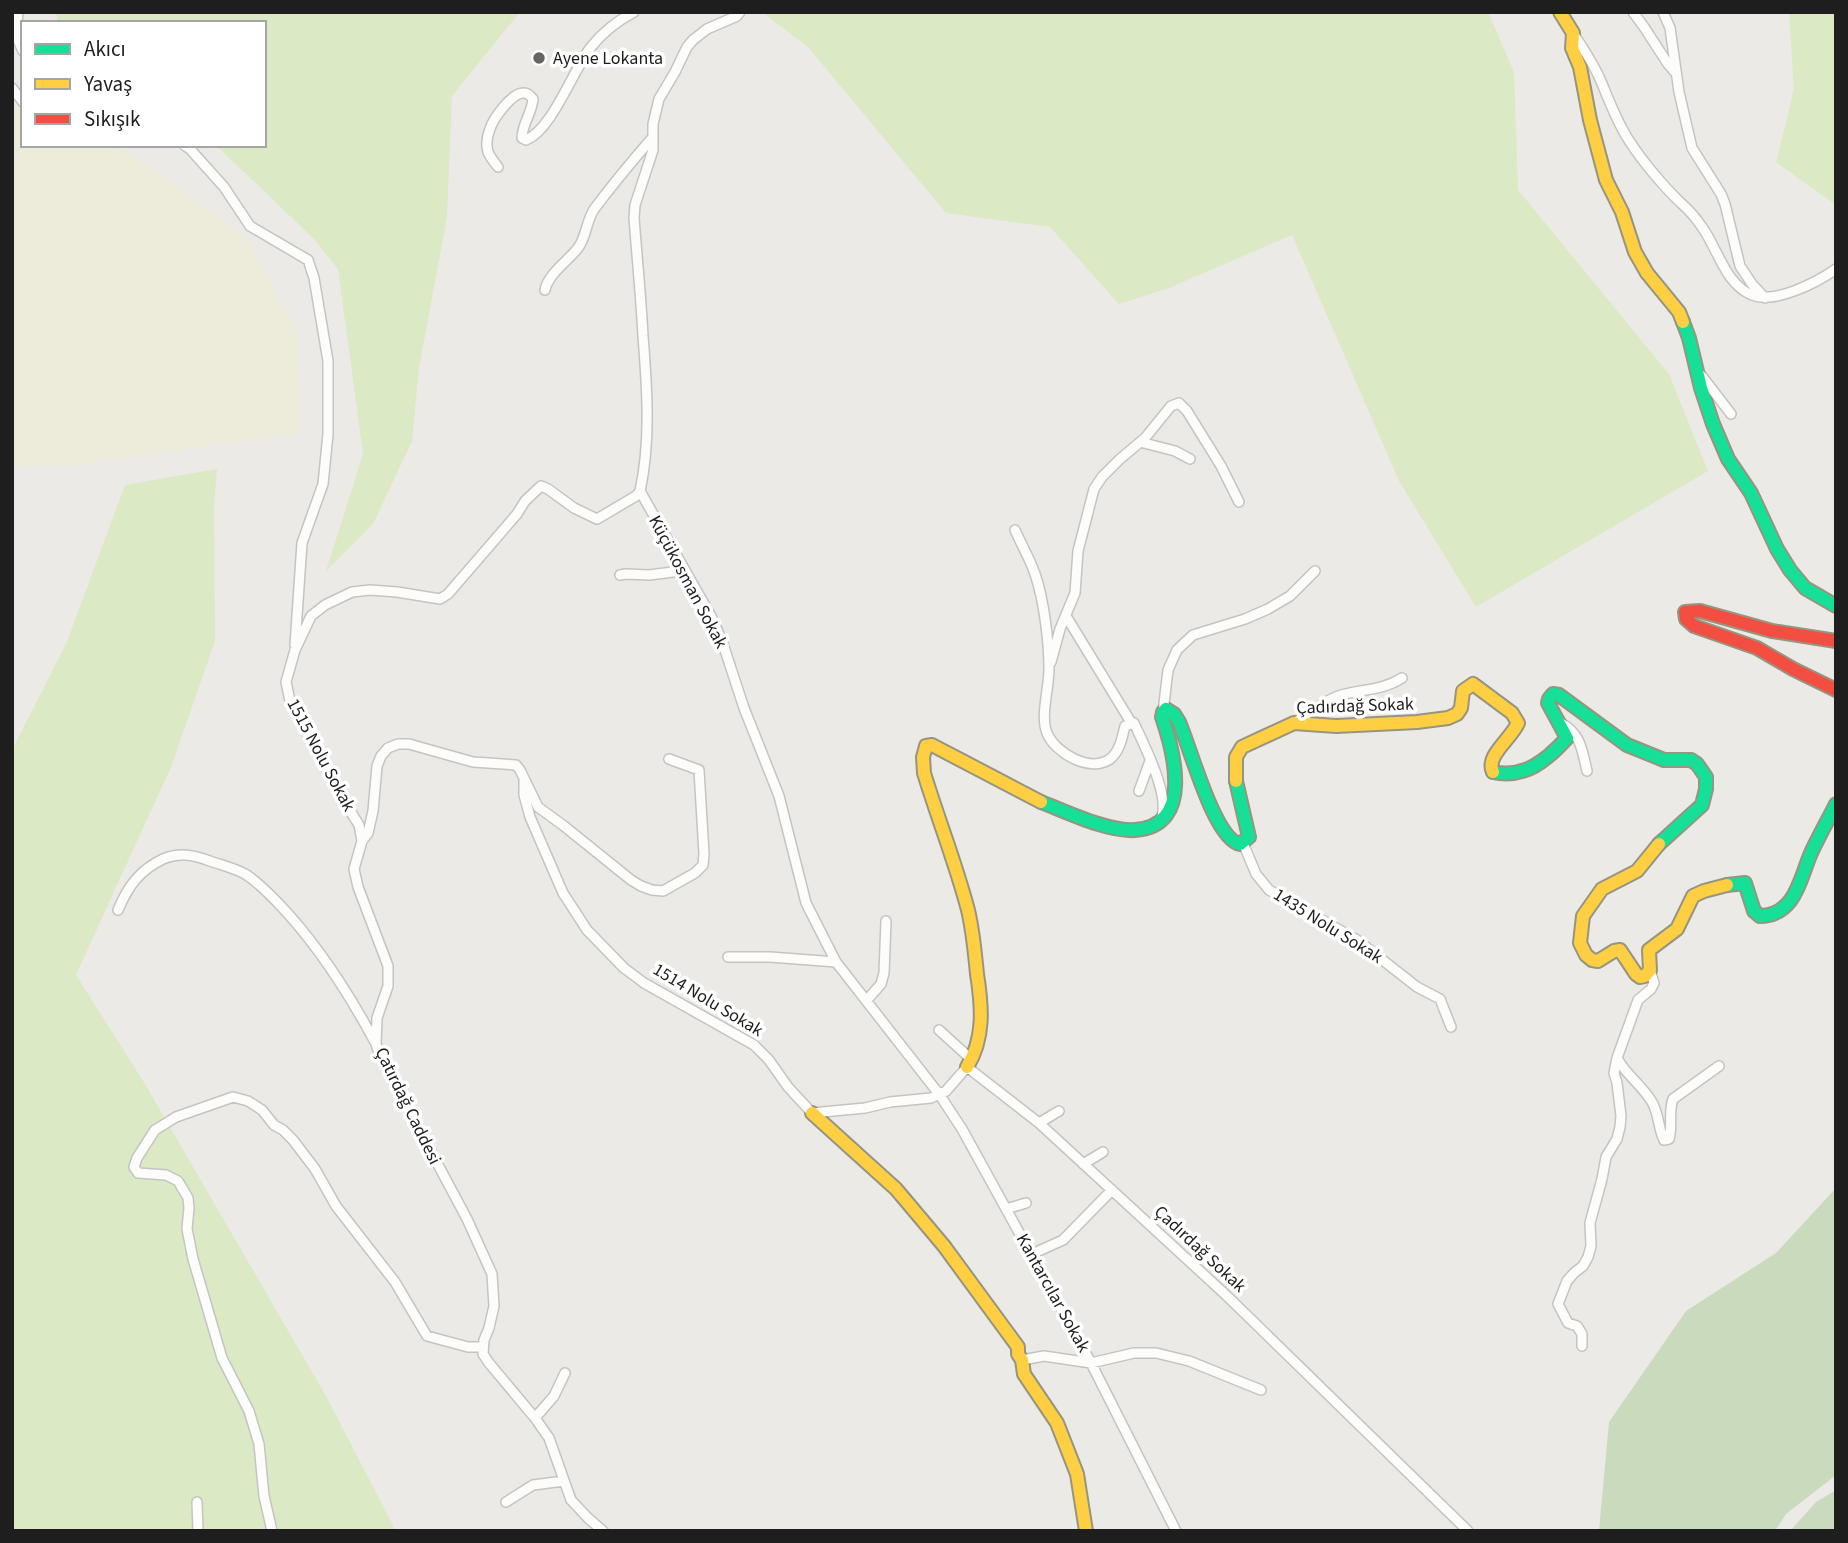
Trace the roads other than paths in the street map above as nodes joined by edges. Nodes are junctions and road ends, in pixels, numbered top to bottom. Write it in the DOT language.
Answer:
graph roads {
  1 [pos="18,12"];
  2 [pos="634,12"];
  3 [pos="740,12"];
  4 [pos="1560,12"];
  5 [pos="1633,12"];
  6 [pos="1664,12"];
  7 [pos="1573,33"];
  8 [pos="21,47"];
  9 [pos="1675,72"];
  10 [pos="653,137"];
  11 [pos="187,147"];
  12 [pos="498,167"];
  13 [pos="1836,269"];
  14 [pos="545,290"];
  15 [pos="1765,298"];
  16 [pos="1698,371"];
  17 [pos="1731,414"];
  18 [pos="1140,442"];
  19 [pos="1190,459"];
  20 [pos="640,491"];
  21 [pos="1239,502"];
  22 [pos="1015,530"];
  23 [pos="1315,571"];
  24 [pos="673,572"];
  25 [pos="621,575"];
  26 [pos="1836,606"];
  27 [pos="1066,616"];
  28 [pos="1836,641"];
  29 [pos="295,650"];
  30 [pos="1049,671"];
  31 [pos="1402,678"];
  32 [pos="1836,690"];
  33 [pos="1163,712"];
  34 [pos="1294,723"];
  35 [pos="1561,723"];
  36 [pos="1132,724"];
  37 [pos="669,760"];
  38 [pos="1150,761"];
  39 [pos="1587,771"];
  40 [pos="524,780"];
  41 [pos="1139,791"];
  42 [pos="1836,804"];
  43 [pos="1160,821"];
  44 [pos="362,841"];
  45 [pos="1243,844"];
  46 [pos="118,910"];
  47 [pos="886,921"];
  48 [pos="728,957"];
  49 [pos="836,962"];
  50 [pos="1650,970"];
  51 [pos="867,1000"];
  52 [pos="1451,1027"];
  53 [pos="939,1030"];
  54 [pos="376,1044"];
  55 [pos="1617,1058"];
  56 [pos="969,1064"];
  57 [pos="1718,1066"];
  58 [pos="939,1094"];
  59 [pos="1059,1111"];
  60 [pos="812,1113"];
  61 [pos="1039,1123"];
  62 [pos="1103,1152"];
  63 [pos="1083,1164"];
  64 [pos="1111,1191"];
  65 [pos="1026,1203"];
  66 [pos="1006,1209"];
  67 [pos="1032,1254"];
  68 [pos="1582,1346"];
  69 [pos="484,1347"];
  70 [pos="1022,1360"];
  71 [pos="1091,1363"];
  72 [pos="565,1373"];
  73 [pos="1261,1390"];
  74 [pos="535,1418"];
  75 [pos="564,1481"];
  76 [pos="198,1502"];
  77 [pos="506,1502"];
  78 [pos="198,1531"];
  79 [pos="272,1531"];
  80 [pos="603,1531"];
  81 [pos="1087,1531"];
  82 [pos="1175,1531"];
  83 [pos="1468,1531"];
  1 -- 8 [label="street"];
  2 -- 12 [label="street"];
  3 -- 10 [label="street"];
  4 -- 7 [label="street"];
  5 -- 9 [label="street"];
  6 -- 9 [label="street"];
  7 -- 15 [label="street"];
  7 -- 16 [label="street"];
  9 -- 15 [label="street"];
  10 -- 14 [label="street"];
  10 -- 20 [label="street"];
  11 -- 29 [label="street"];
  13 -- 15 [label="street"];
  16 -- 17 [label="street"];
  16 -- 26 [label="street"];
  18 -- 19 [label="street"];
  18 -- 21 [label="street"];
  18 -- 27 [label="street"];
  20 -- 29 [label="street, 1515 Nolu Sokak"];
  20 -- 49 [label="street, Küçükosman Sokak"];
  22 -- 30 [label="street"];
  23 -- 33 [label="street"];
  24 -- 25 [label="street"];
  27 -- 30 [label="street"];
  27 -- 36 [label="street"];
  28 -- 32 [label="street"];
  29 -- 44 [label="street, 1515 Nolu Sokak"];
  30 -- 36 [label="street"];
  31 -- 34 [label="street"];
  33 -- 43 [label="street"];
  33 -- 45 [label="street"];
  34 -- 35 [label="street, Çadırdağ Sokak"];
  34 -- 45 [label="street, Çadırdağ Sokak"];
  35 -- 39 [label="street"];
  35 -- 50 [label="street"];
  36 -- 38 [label="street"];
  37 -- 40 [label="street"];
  38 -- 41 [label="street"];
  38 -- 43 [label="street"];
  40 -- 44 [label="street, Çatırdağ Caddesi"];
  40 -- 60 [label="street, 1514 Nolu Sokak"];
  42 -- 50 [label="street"];
  43 -- 56 [label="street"];
  44 -- 54 [label="street, Çatırdağ Caddesi"];
  45 -- 52 [label="street, 1435 Nolu Sokak"];
  46 -- 54 [label="street"];
  47 -- 51 [label="street"];
  48 -- 49 [label="street"];
  49 -- 51 [label="street, Küçükosman Sokak"];
  50 -- 55 [label="street"];
  51 -- 58 [label="street, Küçükosman Sokak"];
  53 -- 56 [label="street, Çadırdağ Sokak"];
  54 -- 69 [label="street, Çatırdağ Caddesi"];
  55 -- 57 [label="street"];
  55 -- 68 [label="street"];
  56 -- 58 [label="street"];
  56 -- 61 [label="street, Çadırdağ Sokak"];
  58 -- 60 [label="street"];
  58 -- 66 [label="street, Kantarcılar Sokak"];
  59 -- 61 [label="street"];
  60 -- 70 [label="street, 1514 Nolu Sokak"];
  61 -- 63 [label="street, Çadırdağ Sokak"];
  62 -- 63 [label="street"];
  63 -- 64 [label="street, Çadırdağ Sokak"];
  64 -- 67 [label="street"];
  64 -- 83 [label="street, Çadırdağ Sokak"];
  65 -- 66 [label="street"];
  66 -- 67 [label="street, Kantarcılar Sokak"];
  67 -- 71 [label="street, Kantarcılar Sokak"];
  69 -- 74 [label="street"];
  69 -- 79 [label="street"];
  70 -- 71 [label="street"];
  70 -- 81 [label="street, 1514 Nolu Sokak"];
  71 -- 73 [label="street"];
  71 -- 82 [label="street, Kantarcılar Sokak"];
  72 -- 74 [label="street"];
  74 -- 75 [label="street"];
  75 -- 77 [label="street"];
  75 -- 80 [label="street"];
  76 -- 78 [label="street"];
}
